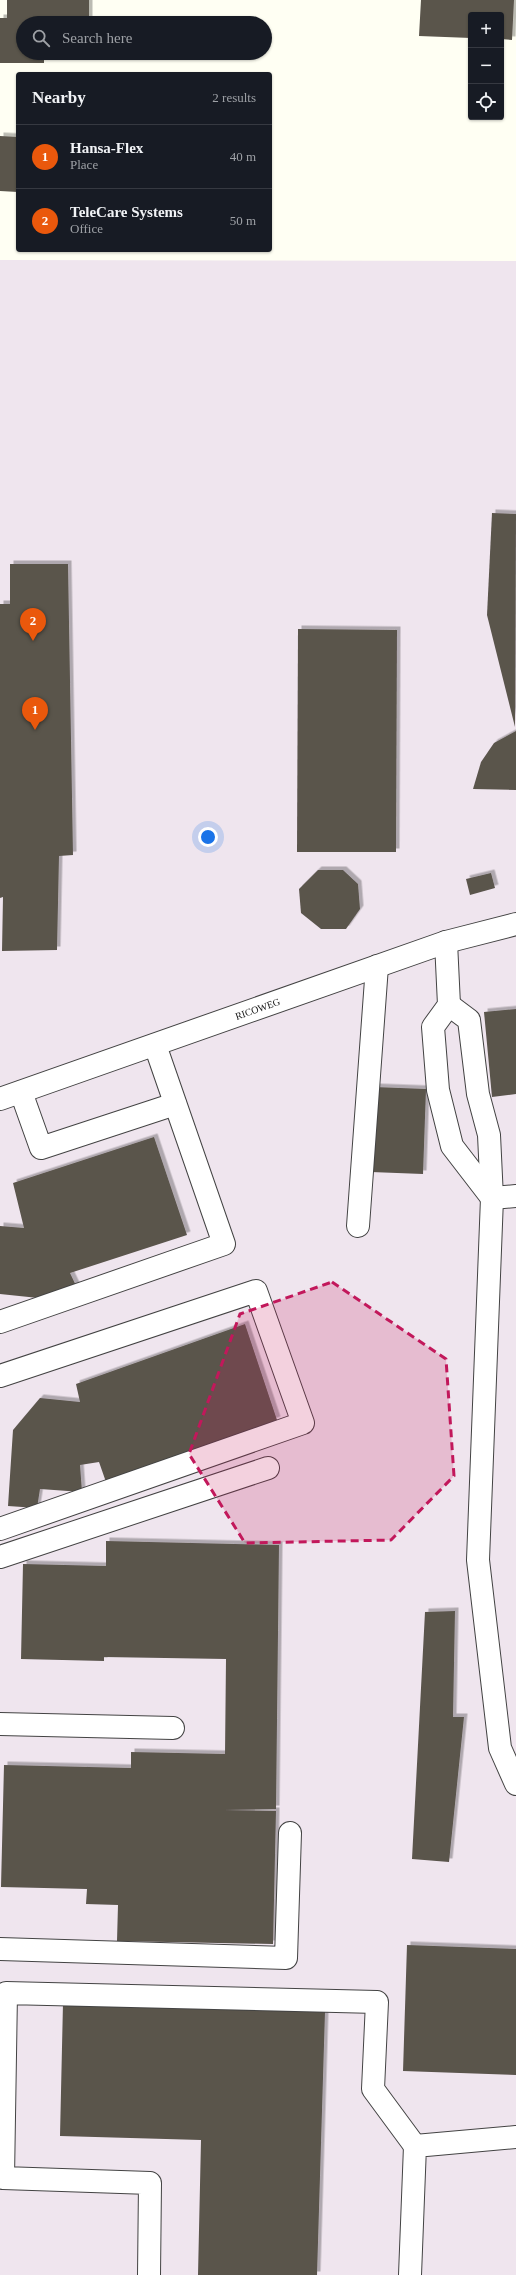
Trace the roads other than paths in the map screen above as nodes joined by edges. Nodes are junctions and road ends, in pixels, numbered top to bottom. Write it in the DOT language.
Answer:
graph roads {
  1 [pos="516,924"];
  2 [pos="446,942"];
  3 [pos="377,966"];
  4 [pos="449,1005"];
  5 [pos="155,1045"];
  6 [pos="21,1092"];
  7 [pos="0,1099"];
  8 [pos="175,1104"];
  9 [pos="516,1196"];
  10 [pos="492,1198"];
  11 [pos="358,1226"];
  12 [pos="0,1322"];
  13 [pos="0,1376"];
  14 [pos="268,1468"];
  15 [pos="0,1529"];
  16 [pos="0,1557"];
  17 [pos="0,1724"];
  18 [pos="173,1728"];
  19 [pos="516,1784"];
  20 [pos="290,1833"];
  21 [pos="0,1949"];
  22 [pos="3,1993"];
  23 [pos="516,2137"];
  24 [pos="415,2146"];
  25 [pos="2,2181"];
  26 [pos="150,2275"];
  27 [pos="410,2275"];
  1 -- 2 [label="street, RICOWEG"];
  2 -- 3 [label="street, RICOWEG"];
  2 -- 4 [label="street"];
  3 -- 5 [label="street, RICOWEG"];
  3 -- 11 [label="street"];
  4 -- 10 [label="street"];
  4 -- 10 [label="street"];
  5 -- 6 [label="street, RICOWEG"];
  5 -- 8 [label="street"];
  6 -- 7 [label="street, RICOWEG"];
  6 -- 8 [label="street"];
  8 -- 12 [label="street"];
  9 -- 10 [label="street"];
  10 -- 19 [label="street"];
  13 -- 15 [label="street"];
  14 -- 16 [label="street"];
  17 -- 18 [label="street"];
  20 -- 21 [label="street"];
  22 -- 24 [label="street"];
  22 -- 25 [label="street"];
  23 -- 24 [label="street"];
  24 -- 27 [label="street"];
  25 -- 26 [label="street"];
}
